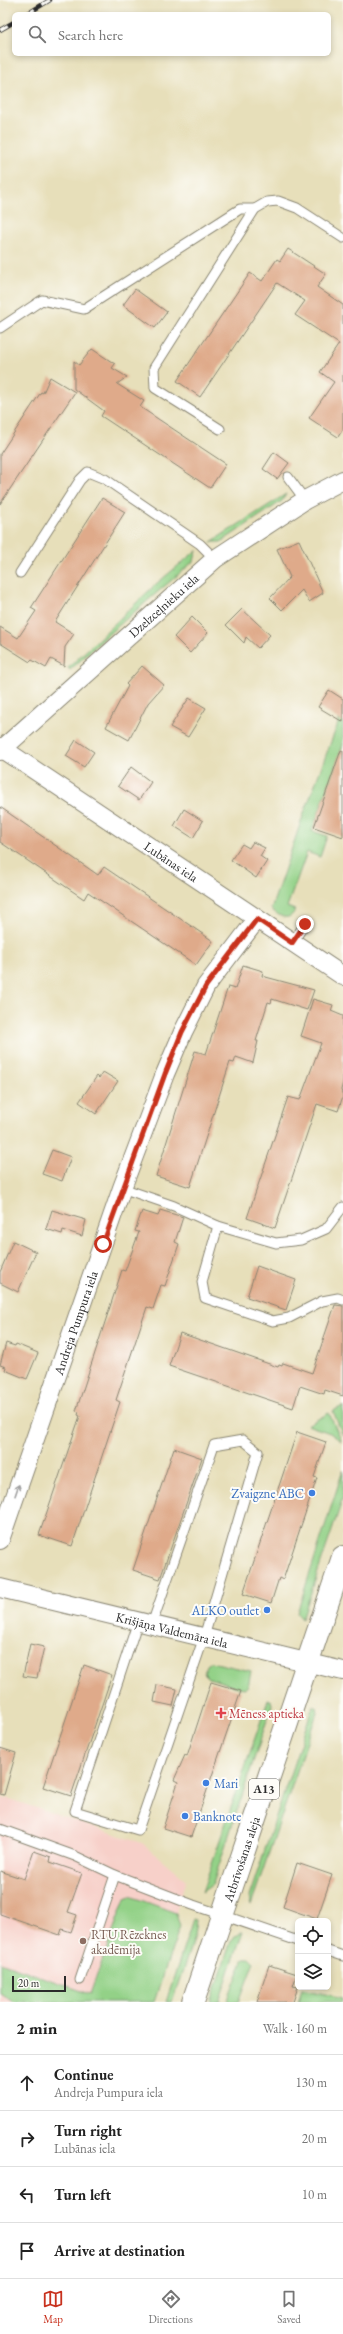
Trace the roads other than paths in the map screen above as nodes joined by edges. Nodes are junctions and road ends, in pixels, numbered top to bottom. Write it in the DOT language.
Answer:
graph roads {
  1 [pos="254,209"];
  2 [pos="343,238"];
  3 [pos="0,328"];
  4 [pos="220,429"];
  5 [pos="288,477"];
  6 [pos="343,480"];
  7 [pos="305,500"];
  8 [pos="215,559"];
  9 [pos="20,573"];
  10 [pos="1,749"];
  11 [pos="257,919"];
  12 [pos="305,924"];
  13 [pos="292,943"];
  14 [pos="343,976"];
  15 [pos="122,1188"];
  16 [pos="343,1207"];
  17 [pos="218,1226"];
  18 [pos="343,1300"];
  19 [pos="0,1540"];
  20 [pos="343,1557"];
  21 [pos="0,1588"];
  22 [pos="145,1623"];
  23 [pos="204,1637"];
  24 [pos="307,1663"];
  25 [pos="343,1671"];
  26 [pos="0,1829"];
  27 [pos="115,1875"];
  28 [pos="222,1915"];
  29 [pos="295,1939"];
  30 [pos="331,1951"];
  31 [pos="343,1956"];
  32 [pos="80,1980"];
  33 [pos="192,2002"];
  1 -- 2 [label="lane"];
  1 -- 3 [label="lane"];
  1 -- 4 [label="lane"];
  5 -- 7 [label="lane"];
  6 -- 7 [label="street, Dzelzceļnieku iela"];
  7 -- 8 [label="street, Dzelzceļnieku iela"];
  8 -- 9 [label="lane"];
  8 -- 10 [label="street, Dzelzceļnieku iela"];
  10 -- 11 [label="street, Lubānas iela"];
  11 -- 13 [label="street, Lubānas iela"];
  11 -- 15 [label="street, Andreja Pumpura iela"];
  12 -- 13 [label="lane"];
  13 -- 14 [label="street, Lubānas iela"];
  15 -- 17 [label="lane"];
  19 -- 15 [label="street, Andreja Pumpura iela, one-way"];
  16 -- 17 [label="lane"];
  17 -- 18 [label="lane"];
  20 -- 24 [label="main road, Atbrīvošanas aleja / A13"];
  21 -- 22 [label="street, Krišjāņa Valdemāra iela"];
  22 -- 23 [label="street, Krišjāņa Valdemāra iela"];
  22 -- 23 [label="lane"];
  22 -- 23 [label="lane"];
  23 -- 24 [label="street, Krišjāņa Valdemāra iela"];
  24 -- 25 [label="street, Krišjāņa Valdemāra iela"];
  24 -- 28 [label="main road, Atbrīvošanas aleja / A13"];
  26 -- 27 [label="lane"];
  27 -- 28 [label="lane"];
  27 -- 32 [label="lane"];
  28 -- 29 [label="lane"];
  28 -- 33 [label="main road, Atbrīvošanas aleja / A13"];
  30 -- 31 [label="lane"];
}
